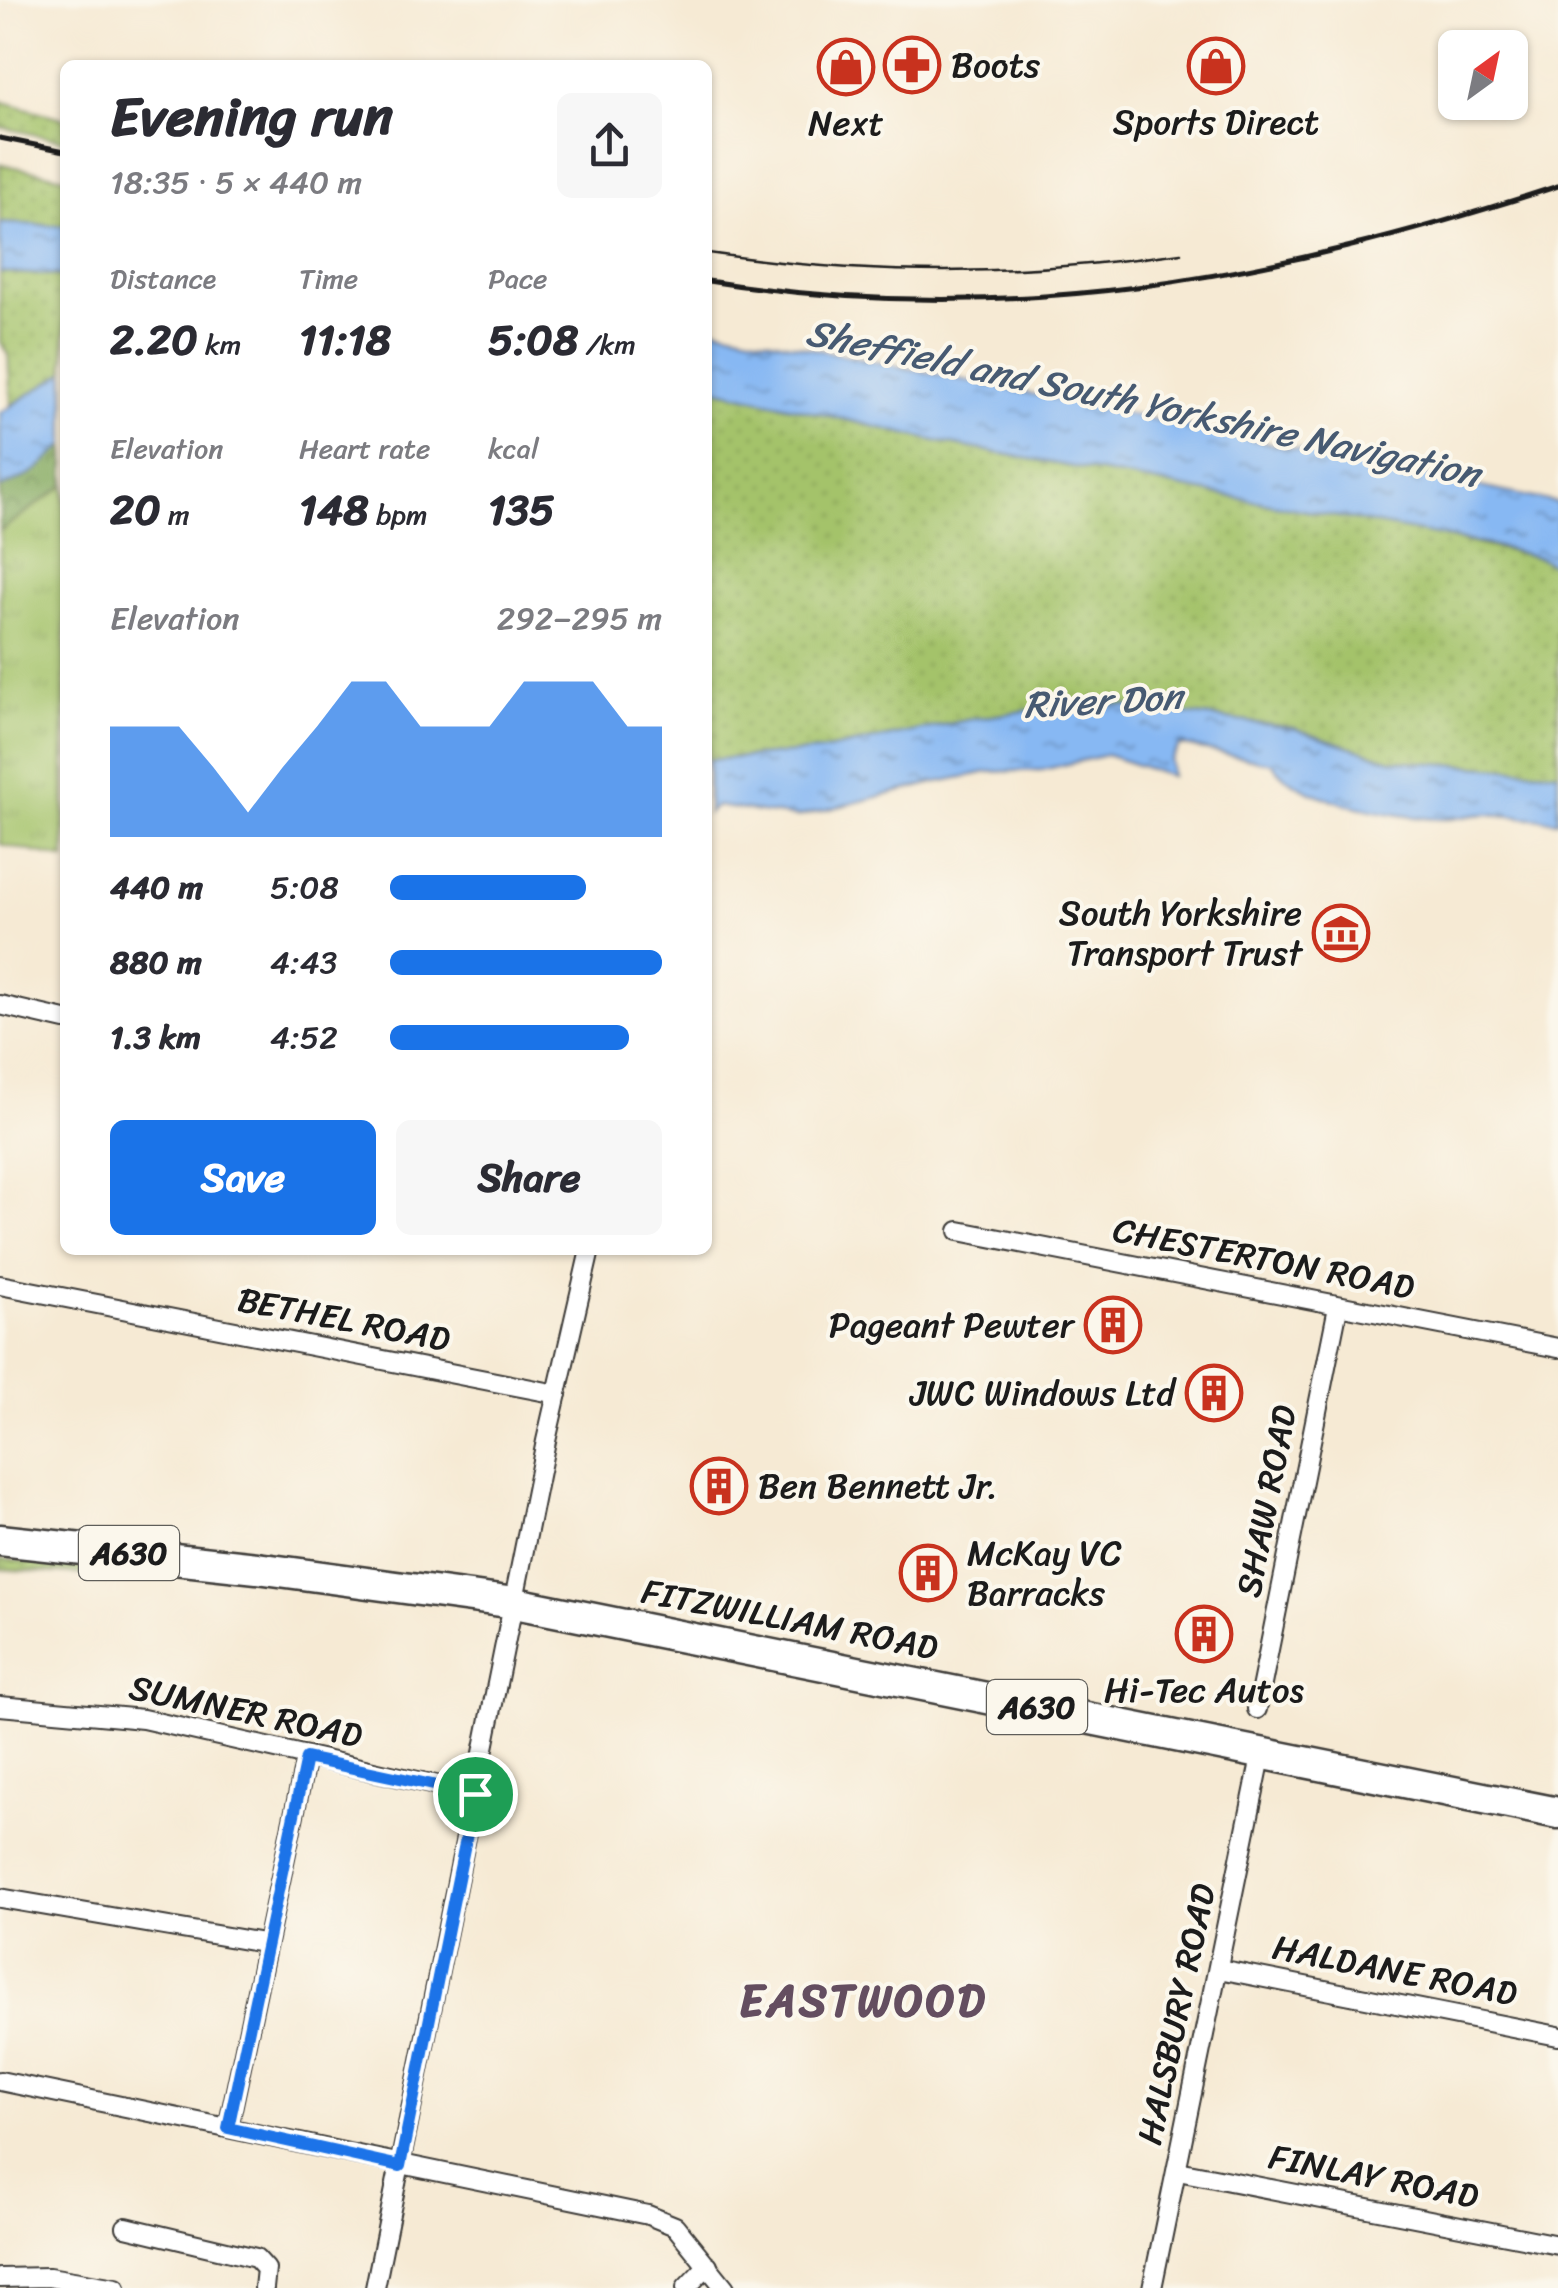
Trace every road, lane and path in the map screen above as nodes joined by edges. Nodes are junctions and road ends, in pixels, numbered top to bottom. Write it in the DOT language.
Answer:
graph roads {
  1 [pos="0,1005"];
  2 [pos="60,1019"];
  3 [pos="958,1231"];
  4 [pos="589,1255"];
  5 [pos="0,1285"];
  6 [pos="1338,1307"];
  7 [pos="1558,1348"];
  8 [pos="557,1394"];
  9 [pos="0,1540"];
  10 [pos="515,1603"];
  11 [pos="0,1706"];
  12 [pos="1256,1709"];
  13 [pos="1262,1752"];
  14 [pos="306,1758"];
  15 [pos="475,1794"];
  16 [pos="1558,1813"];
  17 [pos="0,1898"];
  18 [pos="264,1943"];
  19 [pos="1219,1969"];
  20 [pos="1558,2036"];
  21 [pos="0,2081"];
  22 [pos="228,2128"];
  23 [pos="400,2166"];
  24 [pos="1178,2171"];
  25 [pos="126,2228"];
  26 [pos="1558,2245"];
  27 [pos="708,2265"];
  28 [pos="0,2278"];
  29 [pos="116,2288"];
  30 [pos="264,2288"];
  31 [pos="374,2288"];
  32 [pos="686,2288"];
  33 [pos="725,2288"];
  34 [pos="1152,2288"];
  1 -- 2 [label="street"];
  3 -- 6 [label="street, CHESTERTON ROAD"];
  4 -- 8 [label="street"];
  5 -- 8 [label="street, BETHEL ROAD"];
  6 -- 7 [label="street, CHESTERTON ROAD"];
  6 -- 12 [label="street, SHAW ROAD"];
  8 -- 10 [label="street"];
  9 -- 10 [label="main road, FITZWILLIAM ROAD / A630"];
  10 -- 13 [label="main road, FITZWILLIAM ROAD / A630"];
  10 -- 15 [label="street"];
  11 -- 14 [label="street, SUMNER ROAD"];
  13 -- 16 [label="main road, FITZWILLIAM ROAD / A630"];
  13 -- 19 [label="street, HALSBURY ROAD"];
  14 -- 15 [label="street, SUMNER ROAD"];
  14 -- 18 [label="street"];
  15 -- 23 [label="street"];
  17 -- 18 [label="street"];
  18 -- 22 [label="street"];
  19 -- 20 [label="street, HALDANE ROAD"];
  19 -- 24 [label="street, HALSBURY ROAD"];
  21 -- 22 [label="street"];
  22 -- 23 [label="street"];
  23 -- 27 [label="street"];
  23 -- 31 [label="street"];
  24 -- 26 [label="street, FINLAY ROAD"];
  24 -- 34 [label="street, HALSBURY ROAD"];
  25 -- 30 [label="street"];
  27 -- 32 [label="street"];
  27 -- 33 [label="street"];
  28 -- 29 [label="street"];
}
